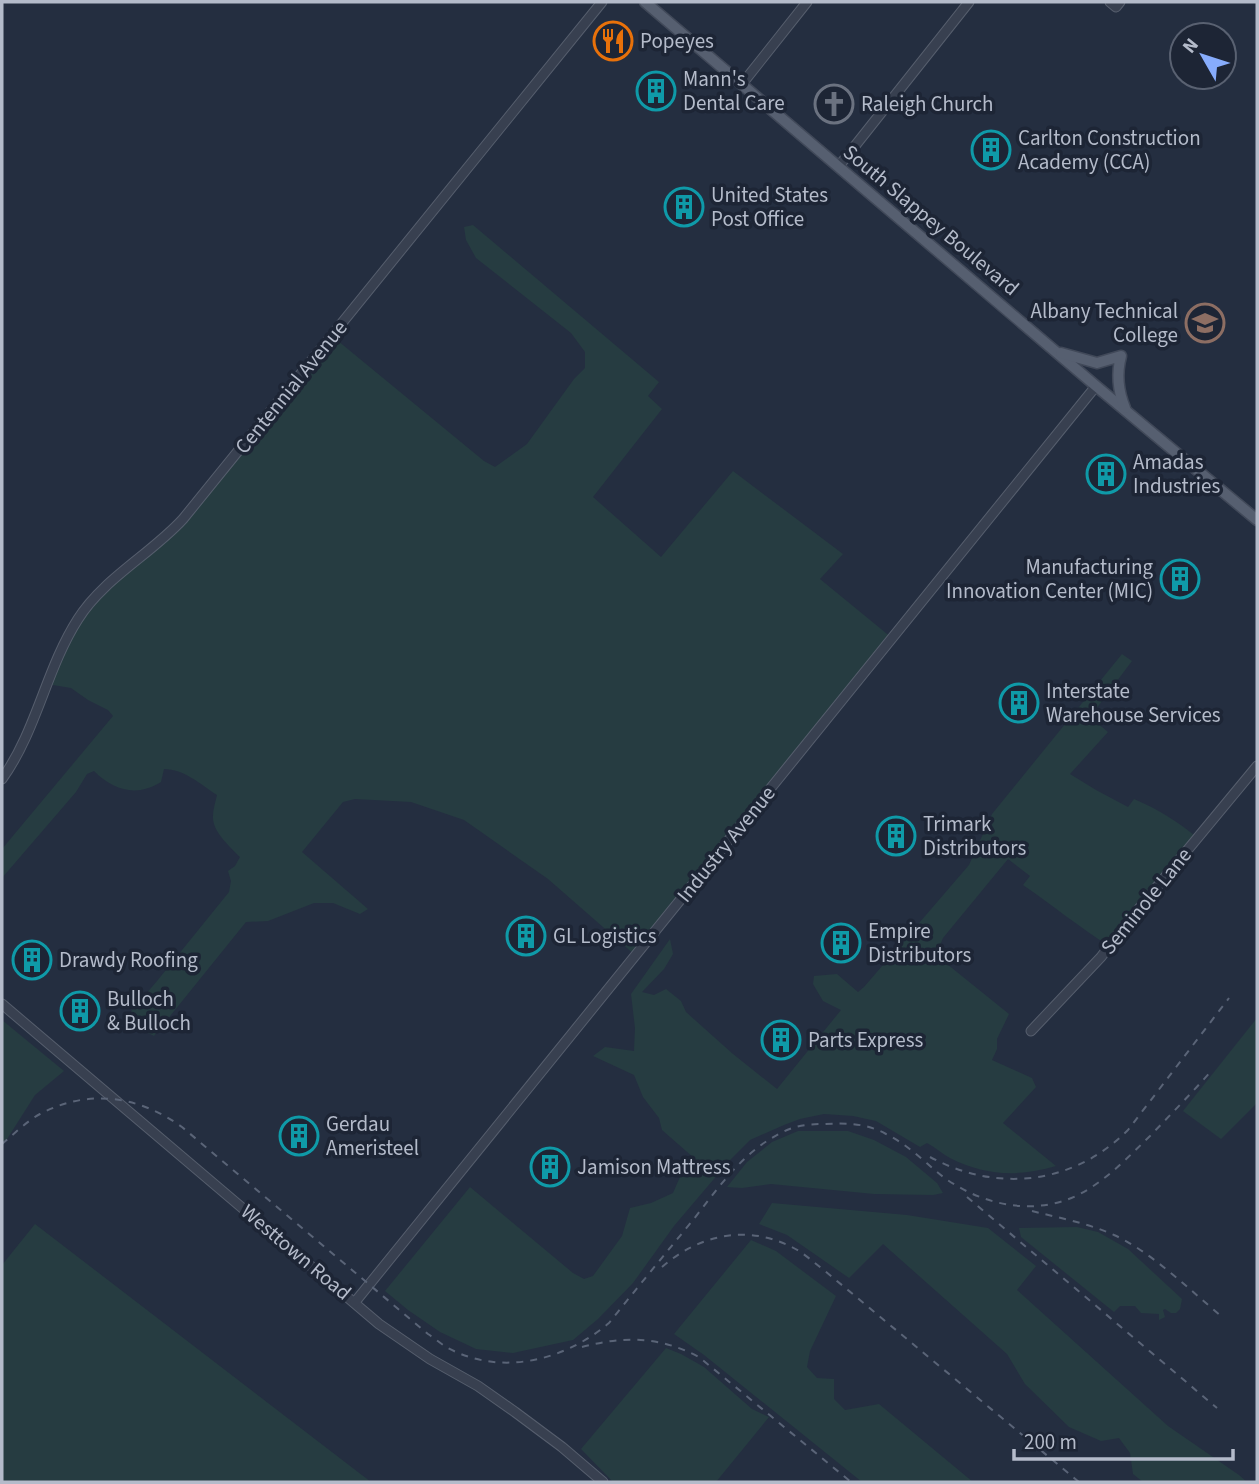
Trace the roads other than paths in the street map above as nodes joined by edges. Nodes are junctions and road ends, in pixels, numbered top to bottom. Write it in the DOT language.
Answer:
graph roads {
  1 [pos="602,2"];
  2 [pos="645,2"];
  3 [pos="807,2"];
  4 [pos="969,2"];
  5 [pos="1110,2"];
  6 [pos="1120,2"];
  7 [pos="742,84"];
  8 [pos="839,166"];
  9 [pos="1055,351"];
  10 [pos="1096,386"];
  11 [pos="1127,412"];
  12 [pos="1257,520"];
  13 [pos="1257,766"];
  14 [pos="2,779"];
  15 [pos="2,1004"];
  16 [pos="1031,1031"];
  17 [pos="355,1302"];
  18 [pos="603,1482"];
  1 -- 14 [label="street, Centennial Avenue"];
  2 -- 7 [label="main road, South Slappey Boulevard"];
  3 -- 7 [label="street"];
  4 -- 8 [label="street"];
  5 -- 6 [label="street"];
  7 -- 8 [label="main road, South Slappey Boulevard"];
  8 -- 9 [label="main road, South Slappey Boulevard"];
  9 -- 10 [label="main road, South Slappey Boulevard"];
  9 -- 11 [label="main road"];
  10 -- 11 [label="main road, South Slappey Boulevard"];
  10 -- 17 [label="street, Industry Avenue"];
  11 -- 12 [label="main road, South Slappey Boulevard"];
  13 -- 16 [label="street, Seminole Lane"];
  15 -- 17 [label="street, Westtown Road"];
  17 -- 18 [label="street, Westtown Road"];
}
